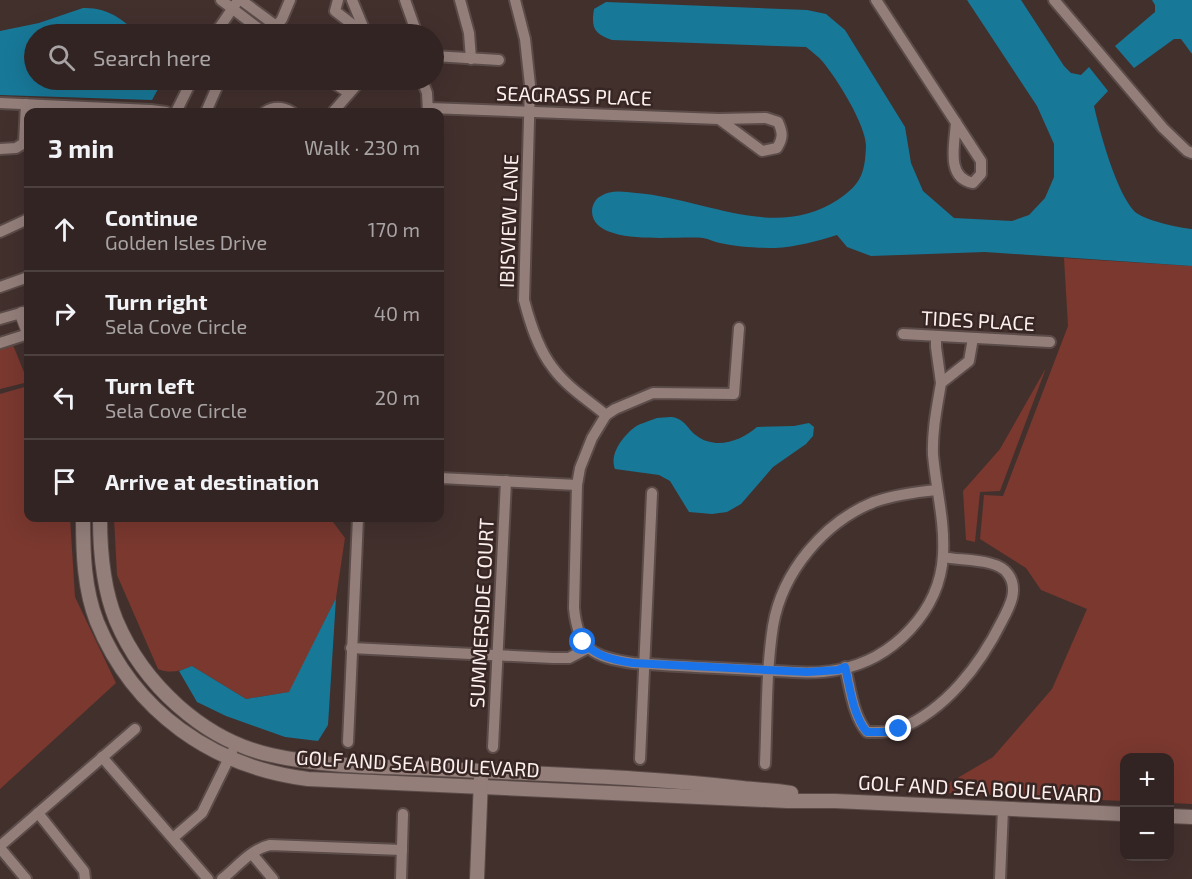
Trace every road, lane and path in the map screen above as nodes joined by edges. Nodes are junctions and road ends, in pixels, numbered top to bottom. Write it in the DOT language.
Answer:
graph roads {
  1 [pos="221,0"];
  2 [pos="290,0"];
  3 [pos="338,0"];
  4 [pos="352,0"];
  5 [pos="405,0"];
  6 [pos="460,0"];
  7 [pos="515,0"];
  8 [pos="876,0"];
  9 [pos="1054,0"];
  10 [pos="237,3"];
  11 [pos="222,24"];
  12 [pos="262,24"];
  13 [pos="277,24"];
  14 [pos="353,24"];
  15 [pos="362,24"];
  16 [pos="413,24"];
  17 [pos="444,57"];
  18 [pos="471,59"];
  19 [pos="499,60"];
  20 [pos="187,90"];
  21 [pos="216,90"];
  22 [pos="349,90"];
  23 [pos="426,90"];
  24 [pos="0,103"];
  25 [pos="26,104"];
  26 [pos="26,108"];
  27 [pos="88,108"];
  28 [pos="178,108"];
  29 [pos="208,108"];
  30 [pos="336,108"];
  31 [pos="429,108"];
  32 [pos="444,110"];
  33 [pos="529,111"];
  34 [pos="719,119"];
  35 [pos="956,122"];
  36 [pos="24,146"];
  37 [pos="0,149"];
  38 [pos="1192,153"];
  39 [pos="24,221"];
  40 [pos="0,232"];
  41 [pos="24,278"];
  42 [pos="0,287"];
  43 [pos="24,312"];
  44 [pos="0,319"];
  45 [pos="739,328"];
  46 [pos="903,334"];
  47 [pos="24,335"];
  48 [pos="936,336"];
  49 [pos="973,338"];
  50 [pos="1050,342"];
  51 [pos="0,343"];
  52 [pos="941,383"];
  53 [pos="606,415"];
  54 [pos="444,478"];
  55 [pos="506,481"];
  56 [pos="577,485"];
  57 [pos="937,490"];
  58 [pos="652,493"];
  59 [pos="83,522"];
  60 [pos="100,522"];
  61 [pos="358,522"];
  62 [pos="943,557"];
  63 [pos="351,648"];
  64 [pos="588,648"];
  65 [pos="497,656"];
  66 [pos="645,664"];
  67 [pos="845,667"];
  68 [pos="769,670"];
  69 [pos="135,729"];
  70 [pos="348,742"];
  71 [pos="236,743"];
  72 [pos="493,747"];
  73 [pos="102,757"];
  74 [pos="229,758"];
  75 [pos="640,759"];
  76 [pos="765,764"];
  77 [pos="481,771"];
  78 [pos="480,787"];
  79 [pos="835,801"];
  80 [pos="1003,809"];
  81 [pos="38,813"];
  82 [pos="404,814"];
  83 [pos="1120,814"];
  84 [pos="1174,816"];
  85 [pos="1192,817"];
  86 [pos="173,838"];
  87 [pos="0,847"];
  88 [pos="402,850"];
  89 [pos="252,854"];
  90 [pos="26,879"];
  91 [pos="85,879"];
  92 [pos="208,879"];
  93 [pos="222,879"];
  94 [pos="273,879"];
  95 [pos="400,879"];
  96 [pos="477,879"];
  97 [pos="1000,879"];
  1 -- 10 [label="street"];
  2 -- 13 [label="street"];
  3 -- 14 [label="street"];
  4 -- 15 [label="street"];
  5 -- 16 [label="street"];
  6 -- 18 [label="street"];
  7 -- 33 [label="street, IBISVIEW LANE"];
  8 -- 35 [label="street"];
  9 -- 38 [label="street"];
  10 -- 11 [label="street"];
  10 -- 12 [label="street"];
  17 -- 18 [label="street"];
  18 -- 19 [label="street"];
  20 -- 28 [label="street"];
  21 -- 29 [label="street"];
  22 -- 30 [label="street"];
  23 -- 31 [label="street"];
  24 -- 25 [label="street"];
  25 -- 26 [label="street"];
  25 -- 27 [label="street"];
  32 -- 33 [label="street, SEAGRASS PLACE"];
  33 -- 34 [label="street, SEAGRASS PLACE"];
  33 -- 53 [label="street, IBISVIEW LANE"];
  34 -- 34 [label="street, SEAGRASS PLACE"];
  35 -- 35 [label="street"];
  36 -- 37 [label="street"];
  39 -- 40 [label="street"];
  41 -- 42 [label="street"];
  43 -- 44 [label="street"];
  45 -- 53 [label="street"];
  46 -- 48 [label="street, TIDES PLACE"];
  47 -- 51 [label="street"];
  48 -- 49 [label="street, TIDES PLACE"];
  48 -- 52 [label="street"];
  49 -- 50 [label="street, TIDES PLACE"];
  49 -- 52 [label="street"];
  52 -- 57 [label="street"];
  53 -- 56 [label="street"];
  54 -- 55 [label="street"];
  55 -- 56 [label="street"];
  55 -- 65 [label="street, SUMMERSIDE COURT"];
  56 -- 64 [label="street"];
  57 -- 62 [label="street"];
  57 -- 68 [label="street"];
  58 -- 66 [label="street"];
  59 -- 74 [label="street, GOLF AND SEA BOULEVARD"];
  60 -- 71 [label="street, GOLF AND SEA BOULEVARD"];
  61 -- 63 [label="street"];
  62 -- 67 [label="street"];
  62 -- 67 [label="street"];
  63 -- 65 [label="street"];
  63 -- 70 [label="street"];
  64 -- 65 [label="street"];
  64 -- 66 [label="street"];
  65 -- 72 [label="street, SUMMERSIDE COURT"];
  66 -- 68 [label="street"];
  66 -- 75 [label="street"];
  67 -- 68 [label="street"];
  68 -- 76 [label="street"];
  69 -- 73 [label="street"];
  71 -- 74 [label="street"];
  71 -- 77 [label="street, GOLF AND SEA BOULEVARD"];
  73 -- 81 [label="street"];
  73 -- 86 [label="street"];
  74 -- 78 [label="street, GOLF AND SEA BOULEVARD"];
  74 -- 86 [label="street"];
  77 -- 78 [label="street"];
  77 -- 79 [label="street, GOLF AND SEA BOULEVARD"];
  78 -- 79 [label="street, GOLF AND SEA BOULEVARD"];
  78 -- 96 [label="street"];
  79 -- 80 [label="street, GOLF AND SEA BOULEVARD"];
  80 -- 83 [label="street, GOLF AND SEA BOULEVARD"];
  80 -- 97 [label="street"];
  81 -- 87 [label="street"];
  81 -- 91 [label="street"];
  82 -- 88 [label="street"];
  84 -- 85 [label="street"];
  86 -- 92 [label="street"];
  87 -- 90 [label="street"];
  88 -- 89 [label="street"];
  88 -- 95 [label="street"];
  89 -- 93 [label="street"];
  89 -- 94 [label="street"];
}
